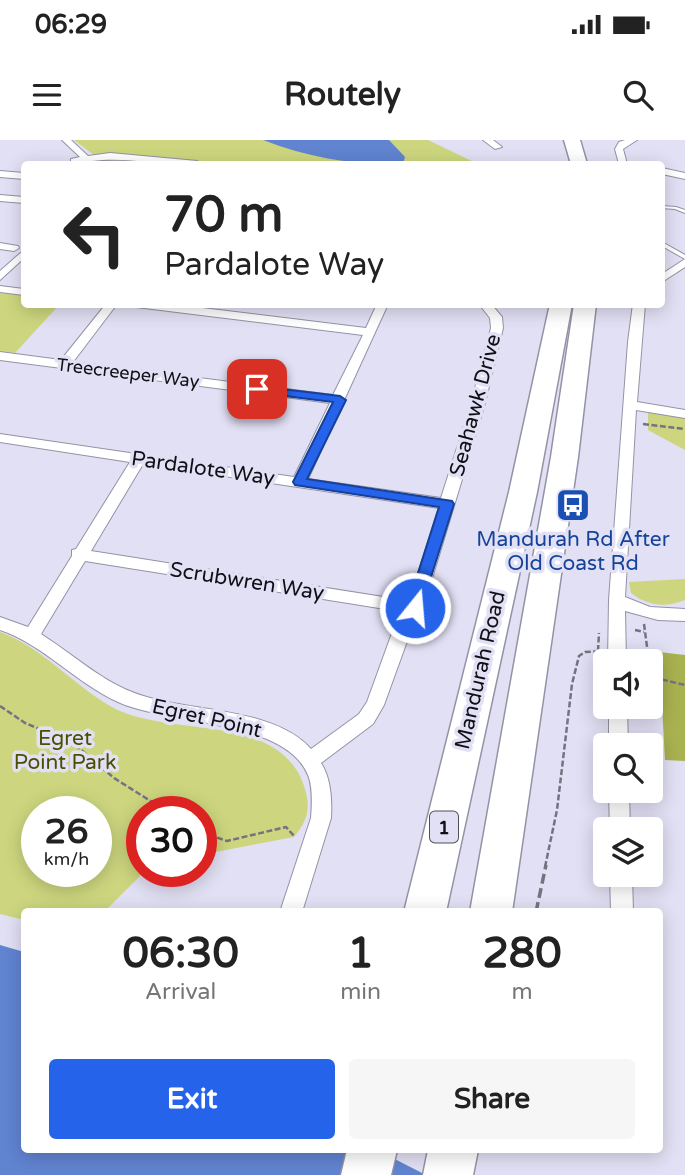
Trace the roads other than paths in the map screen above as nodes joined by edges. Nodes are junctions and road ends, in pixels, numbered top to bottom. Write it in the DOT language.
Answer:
graph roads {
  1 [pos="487,140"];
  2 [pos="556,140"];
  3 [pos="572,140"];
  4 [pos="633,140"];
  5 [pos="62,142"];
  6 [pos="498,147"];
  7 [pos="74,161"];
  8 [pos="87,161"];
  9 [pos="92,161"];
  10 [pos="164,161"];
  11 [pos="561,161"];
  12 [pos="578,161"];
  13 [pos="622,161"];
  14 [pos="665,172"];
  15 [pos="0,174"];
  16 [pos="21,176"];
  17 [pos="685,176"];
  18 [pos="0,198"];
  19 [pos="13,199"];
  20 [pos="21,200"];
  21 [pos="665,207"];
  22 [pos="0,211"];
  23 [pos="685,212"];
  24 [pos="665,246"];
  25 [pos="0,247"];
  26 [pos="19,251"];
  27 [pos="685,260"];
  28 [pos="0,261"];
  29 [pos="0,277"];
  30 [pos="665,277"];
  31 [pos="0,289"];
  32 [pos="21,292"];
  33 [pos="109,308"];
  34 [pos="169,308"];
  35 [pos="381,308"];
  36 [pos="488,308"];
  37 [pos="560,308"];
  38 [pos="584,308"];
  39 [pos="638,308"];
  40 [pos="369,332"];
  41 [pos="0,356"];
  42 [pos="64,365"];
  43 [pos="340,400"];
  44 [pos="631,405"];
  45 [pos="685,414"];
  46 [pos="0,438"];
  47 [pos="139,458"];
  48 [pos="299,482"];
  49 [pos="447,504"];
  50 [pos="78,554"];
  51 [pos="617,600"];
  52 [pos="415,608"];
  53 [pos="685,615"];
  54 [pos="0,623"];
  55 [pos="31,636"];
  56 [pos="617,649"];
  57 [pos="310,760"];
  58 [pos="621,887"];
  59 [pos="292,908"];
  60 [pos="426,908"];
  61 [pos="492,908"];
  62 [pos="622,908"];
  63 [pos="371,1153"];
  64 [pos="453,1153"];
  65 [pos="366,1175"];
  66 [pos="449,1175"];
  1 -- 6 [label="street"];
  2 -- 11 [label="highway"];
  3 -- 12 [label="highway"];
  4 -- 13 [label="street"];
  5 -- 7 [label="street"];
  5 -- 8 [label="street"];
  9 -- 10 [label="street"];
  14 -- 17 [label="street"];
  15 -- 16 [label="street"];
  18 -- 19 [label="street"];
  19 -- 20 [label="street"];
  19 -- 22 [label="street"];
  21 -- 23 [label="lane"];
  24 -- 27 [label="lane"];
  25 -- 26 [label="street"];
  26 -- 28 [label="street"];
  26 -- 29 [label="street"];
  27 -- 30 [label="street"];
  31 -- 32 [label="street"];
  33 -- 42 [label="street"];
  34 -- 40 [label="street"];
  35 -- 40 [label="street"];
  36 -- 49 [label="street, Seahawk Drive"];
  37 -- 60 [label="highway, Mandurah Road / 1"];
  38 -- 61 [label="highway, Mandurah Road"];
  39 -- 44 [label="street"];
  40 -- 43 [label="street"];
  41 -- 42 [label="street, Treecreeper Way"];
  42 -- 43 [label="street, Treecreeper Way"];
  43 -- 48 [label="street"];
  44 -- 45 [label="street"];
  44 -- 51 [label="street"];
  46 -- 47 [label="street, Pardalote Way"];
  47 -- 48 [label="street, Pardalote Way"];
  47 -- 50 [label="street"];
  48 -- 49 [label="street, Pardalote Way"];
  49 -- 52 [label="street, Seahawk Drive"];
  50 -- 52 [label="street, Scrubwren Way"];
  50 -- 55 [label="street"];
  51 -- 53 [label="street"];
  51 -- 56 [label="street"];
  52 -- 57 [label="street, Seahawk Drive"];
  54 -- 55 [label="street, Egret Point"];
  55 -- 57 [label="street, Egret Point"];
  57 -- 59 [label="street"];
  58 -- 62 [label="street"];
  63 -- 65 [label="highway"];
  64 -- 66 [label="highway"];
}
